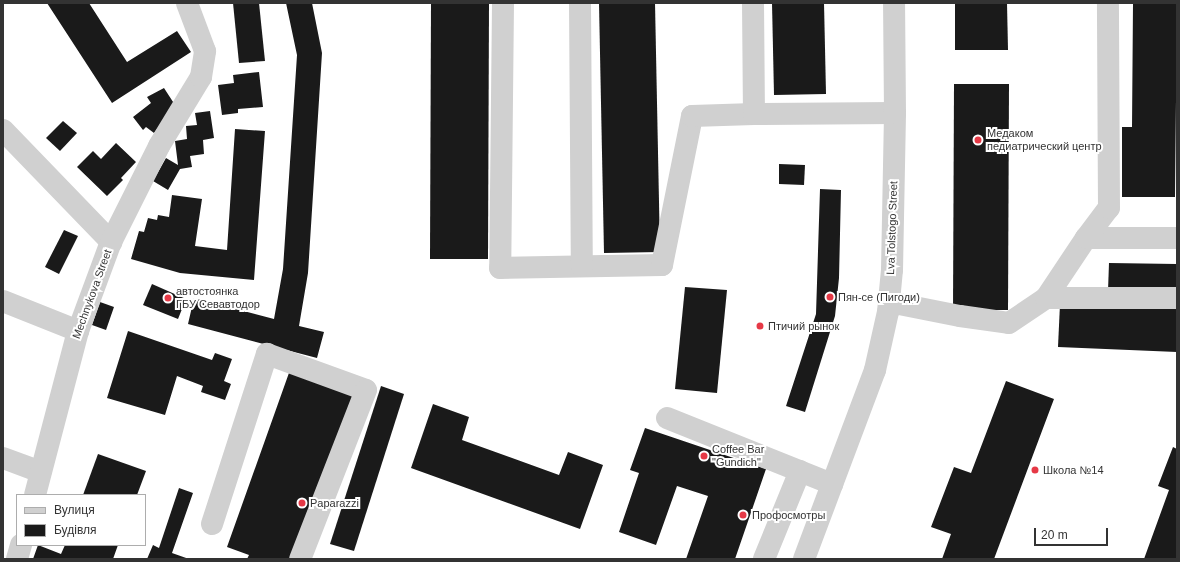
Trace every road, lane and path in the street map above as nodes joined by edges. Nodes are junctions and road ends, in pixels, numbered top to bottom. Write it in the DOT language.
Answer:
graph roads {
  1 [pos="187,3"];
  2 [pos="503,3"];
  3 [pos="580,3"];
  4 [pos="753,3"];
  5 [pos="894,3"];
  6 [pos="1108,3"];
  7 [pos="895,113"];
  8 [pos="754,114"];
  9 [pos="3,130"];
  10 [pos="1086,238"];
  11 [pos="1177,238"];
  12 [pos="110,242"];
  13 [pos="582,266"];
  14 [pos="1046,298"];
  15 [pos="1177,298"];
  16 [pos="3,301"];
  17 [pos="889,302"];
  18 [pos="78,331"];
  19 [pos="667,418"];
  20 [pos="3,458"];
  21 [pos="800,471"];
  22 [pos="41,472"];
  23 [pos="832,484"];
  24 [pos="35,494"];
  25 [pos="212,524"];
  26 [pos="21,546"];
  27 [pos="17,559"];
  28 [pos="300,559"];
  29 [pos="764,559"];
  30 [pos="804,559"];
  1 -- 12 [label="street"];
  2 -- 13 [label="street"];
  3 -- 13 [label="street"];
  4 -- 8 [label="street"];
  5 -- 7 [label="street, Lva Tolstogo Street"];
  6 -- 10 [label="street"];
  7 -- 8 [label="street"];
  7 -- 17 [label="street, Lva Tolstogo Street"];
  8 -- 13 [label="street"];
  9 -- 12 [label="street, Mechnykova Street"];
  10 -- 11 [label="street"];
  10 -- 14 [label="street"];
  12 -- 18 [label="street, Mechnykova Street"];
  14 -- 15 [label="street"];
  14 -- 17 [label="street"];
  16 -- 18 [label="street"];
  17 -- 23 [label="street, Lva Tolstogo Street"];
  18 -- 22 [label="street, Mechnykova Street"];
  19 -- 21 [label="street"];
  20 -- 22 [label="street"];
  21 -- 23 [label="street"];
  21 -- 29 [label="street"];
  22 -- 24 [label="street, Mechnykova Street"];
  23 -- 30 [label="street, Lva Tolstogo Street"];
  25 -- 28 [label="street"];
  26 -- 27 [label="street"];
}
